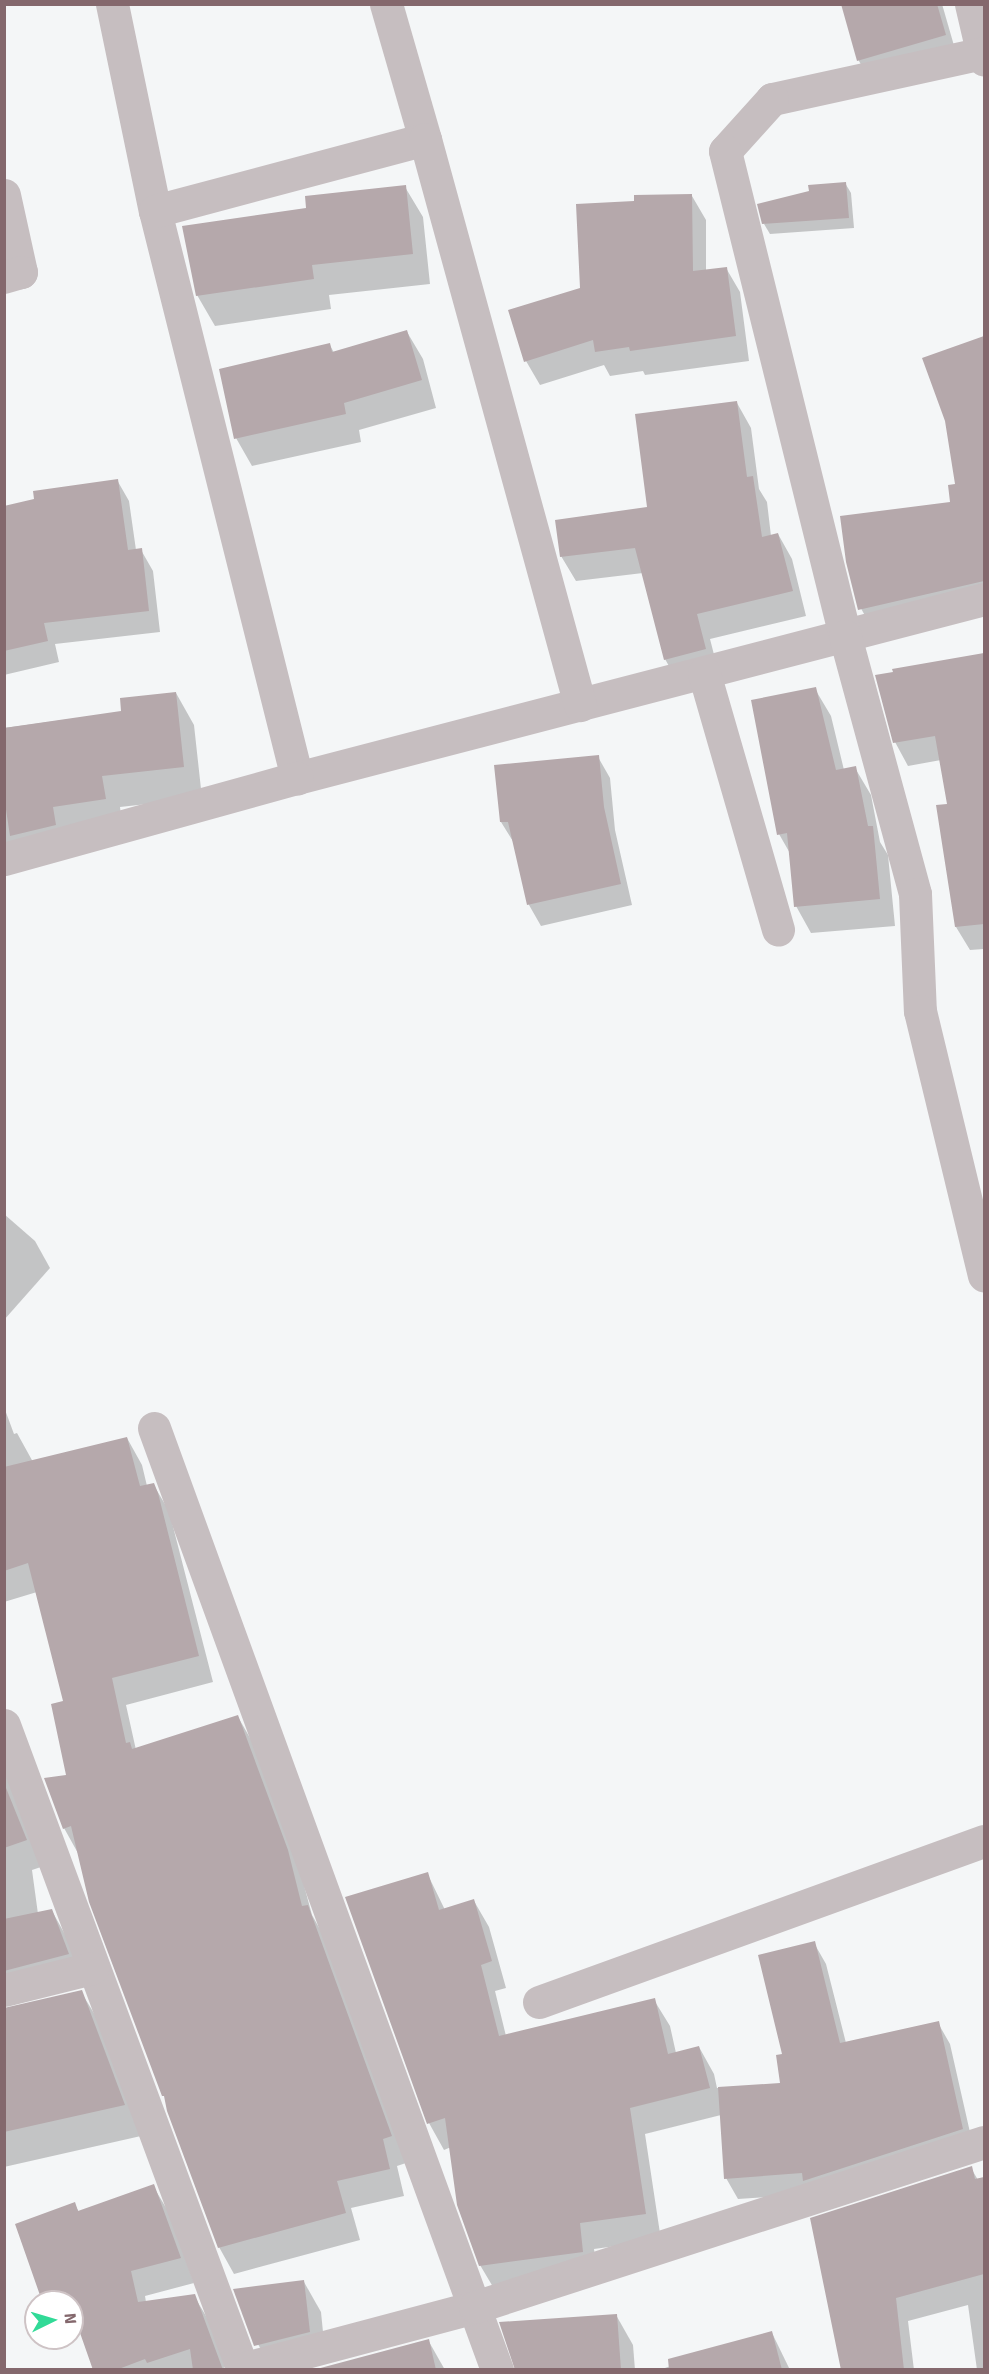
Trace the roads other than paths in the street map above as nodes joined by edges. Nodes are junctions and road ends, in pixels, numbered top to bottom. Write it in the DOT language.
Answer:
graph roads {
  1 [pos="112,4"];
  2 [pos="386,4"];
  3 [pos="971,4"];
  4 [pos="984,56"];
  5 [pos="425,139"];
  6 [pos="4,195"];
  7 [pos="155,211"];
  8 [pos="4,277"];
  9 [pos="984,599"];
  10 [pos="845,636"];
  11 [pos="704,673"];
  12 [pos="580,705"];
  13 [pos="297,778"];
  14 [pos="6,852"];
  15 [pos="778,930"];
  16 [pos="984,1275"];
  17 [pos="153,1428"];
  18 [pos="4,1725"];
  19 [pos="10,1760"];
  20 [pos="984,1841"];
  21 [pos="92,1968"];
  22 [pos="4,1990"];
  23 [pos="539,2002"];
  24 [pos="984,2142"];
  25 [pos="475,2307"];
  26 [pos="242,2369"];
  27 [pos="497,2370"];
  1 -- 7 [label="street"];
  2 -- 5 [label="street"];
  3 -- 4 [label="street"];
  4 -- 10 [label="street"];
  5 -- 7 [label="street"];
  5 -- 12 [label="street"];
  6 -- 8 [label="street"];
  7 -- 13 [label="street"];
  9 -- 10 [label="street"];
  10 -- 11 [label="street"];
  10 -- 16 [label="street"];
  11 -- 12 [label="street"];
  11 -- 15 [label="street"];
  12 -- 13 [label="street"];
  13 -- 14 [label="street"];
  17 -- 25 [label="street"];
  18 -- 19 [label="street"];
  19 -- 21 [label="street"];
  20 -- 23 [label="street"];
  21 -- 22 [label="street"];
  21 -- 26 [label="street"];
  24 -- 25 [label="street"];
  25 -- 26 [label="street"];
  25 -- 27 [label="street"];
}
